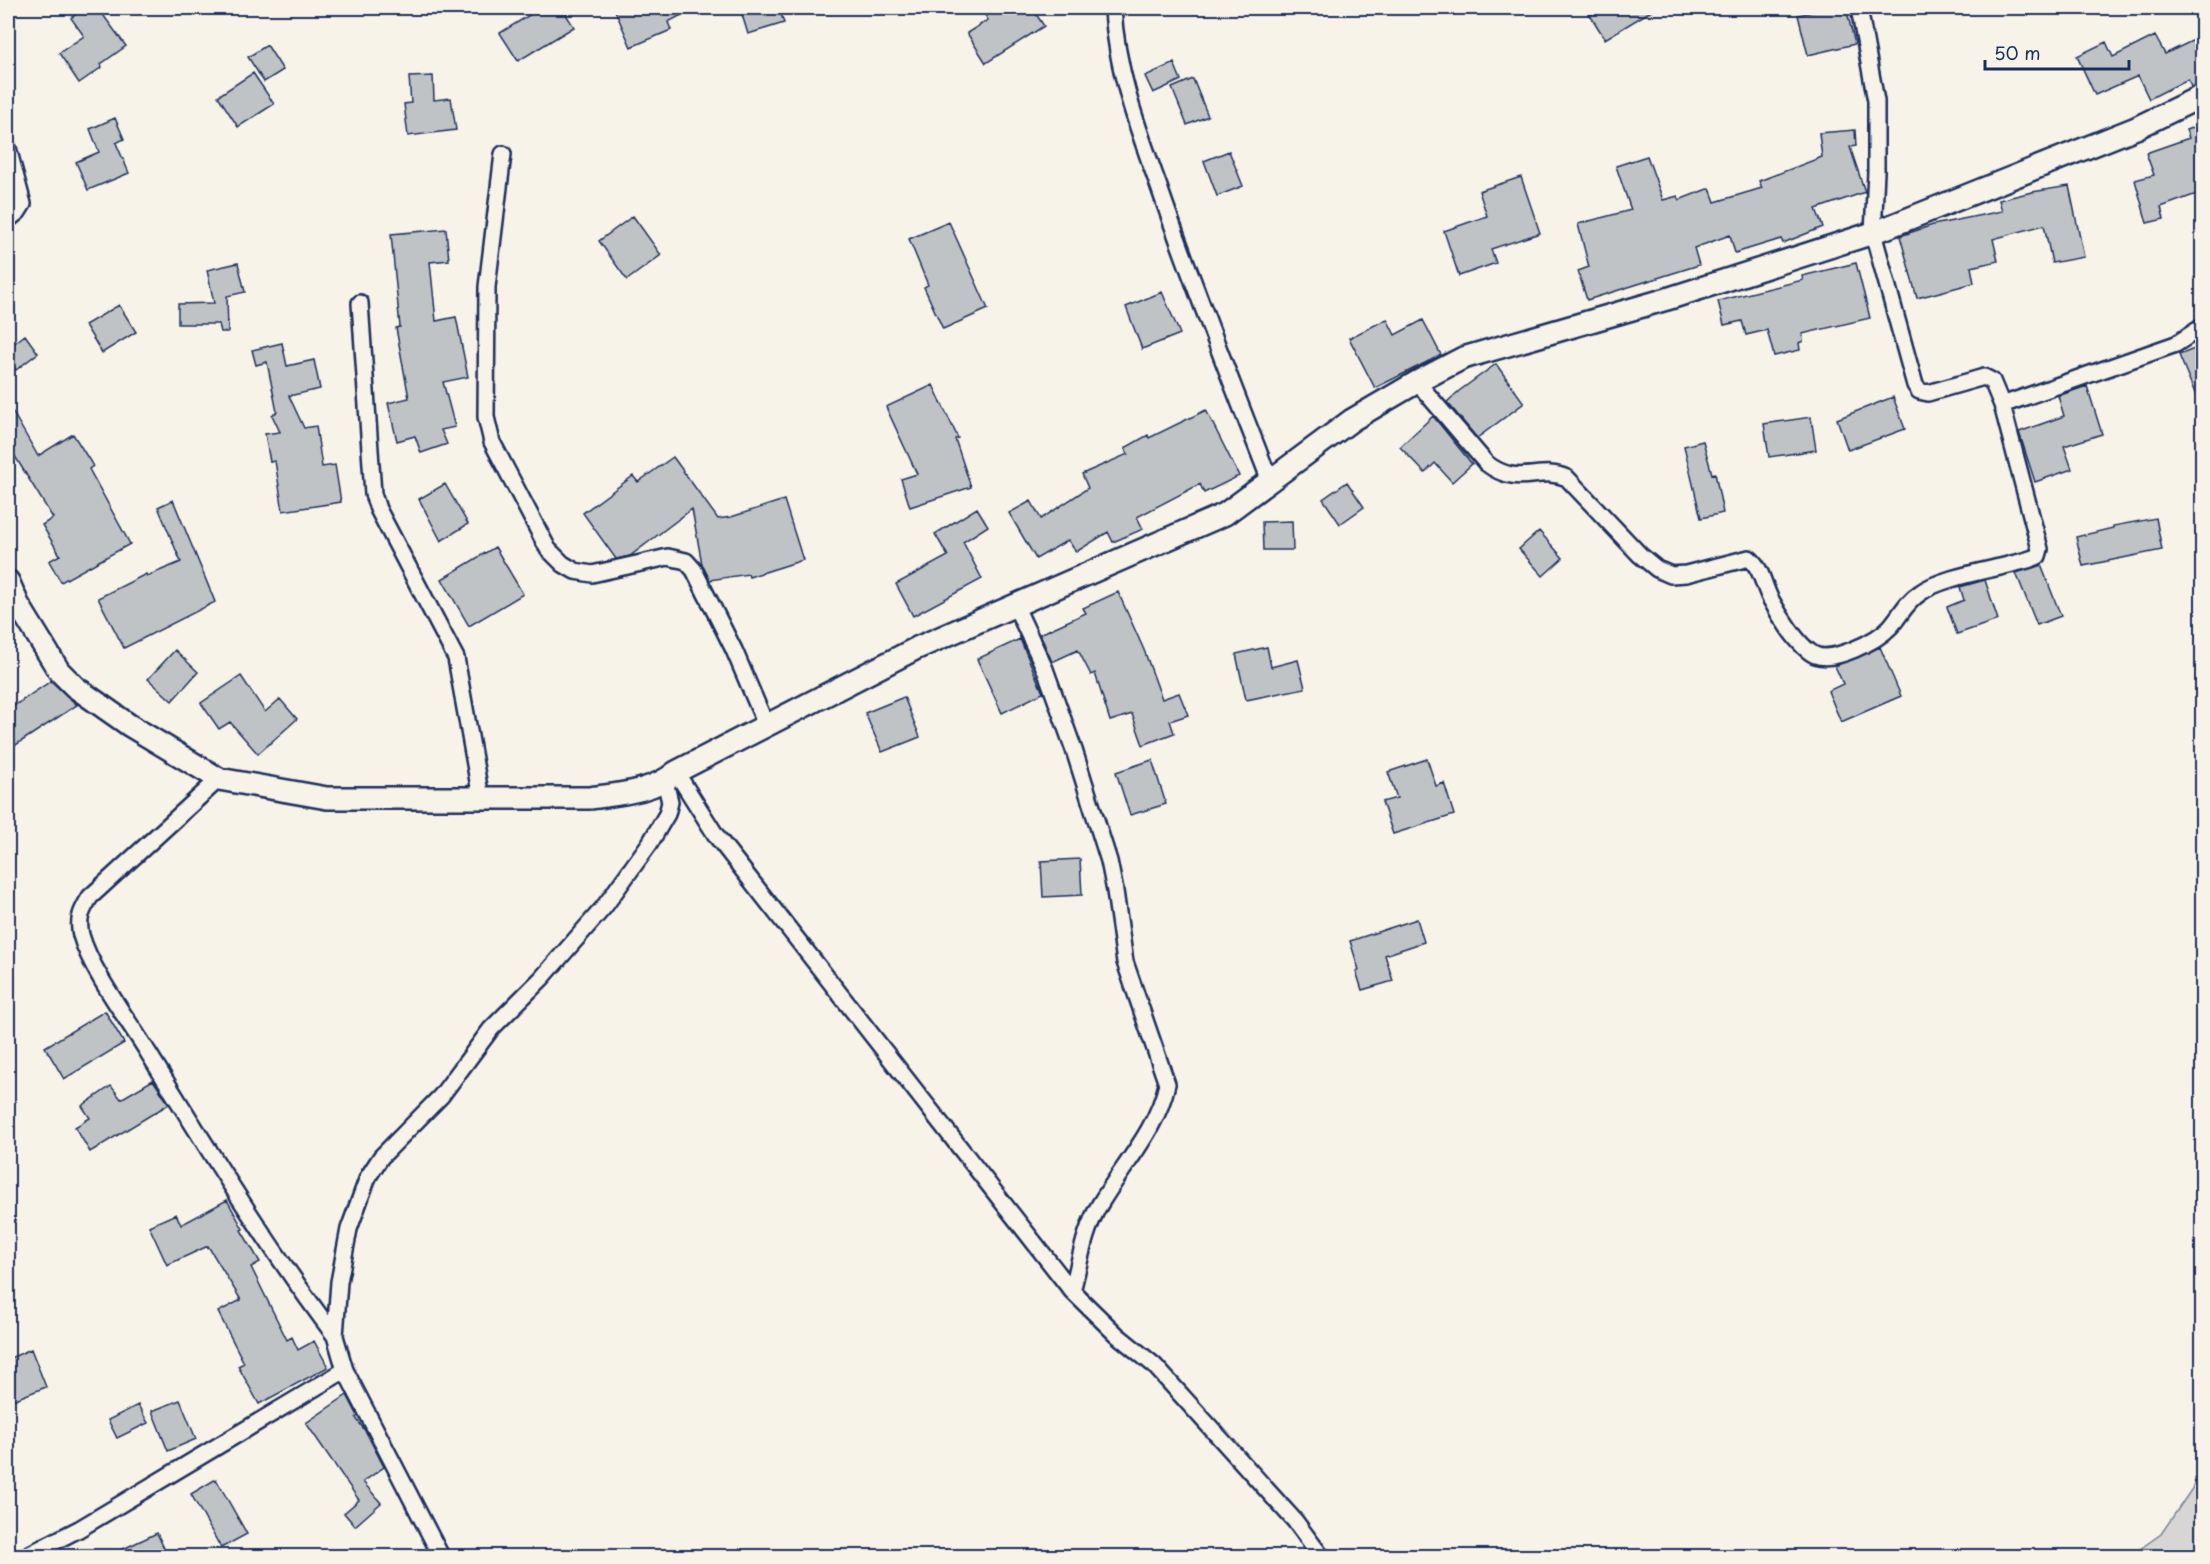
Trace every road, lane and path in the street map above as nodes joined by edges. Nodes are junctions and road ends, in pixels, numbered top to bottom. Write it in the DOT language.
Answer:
graph roads {
  1 [pos="1113,8"];
  2 [pos="1859,8"];
  3 [pos="2202,96"];
  4 [pos="8,148"];
  5 [pos="503,154"];
  6 [pos="8,220"];
  7 [pos="1873,233"];
  8 [pos="360,303"];
  9 [pos="2202,327"];
  10 [pos="1416,382"];
  11 [pos="2002,405"];
  12 [pos="1270,481"];
  13 [pos="8,581"];
  14 [pos="1015,605"];
  15 [pos="766,725"];
  16 [pos="670,777"];
  17 [pos="219,779"];
  18 [pos="481,798"];
  19 [pos="1072,1291"];
  20 [pos="335,1336"];
  21 [pos="345,1370"];
  22 [pos="26,1557"];
  23 [pos="441,1557"];
  24 [pos="1321,1557"];
  1 -- 12 [label="street"];
  2 -- 7 [label="street"];
  3 -- 7 [label="street"];
  4 -- 6 [label="street"];
  5 -- 15 [label="street"];
  7 -- 10 [label="street"];
  7 -- 11 [label="street"];
  8 -- 18 [label="street"];
  9 -- 11 [label="street"];
  10 -- 11 [label="street"];
  10 -- 12 [label="street"];
  12 -- 14 [label="street"];
  13 -- 17 [label="street"];
  14 -- 15 [label="street"];
  14 -- 19 [label="street"];
  15 -- 16 [label="street"];
  16 -- 18 [label="street"];
  16 -- 19 [label="street"];
  16 -- 20 [label="street"];
  17 -- 18 [label="street"];
  17 -- 20 [label="street"];
  19 -- 24 [label="street"];
  20 -- 21 [label="street"];
  21 -- 22 [label="street"];
  21 -- 23 [label="street"];
}
